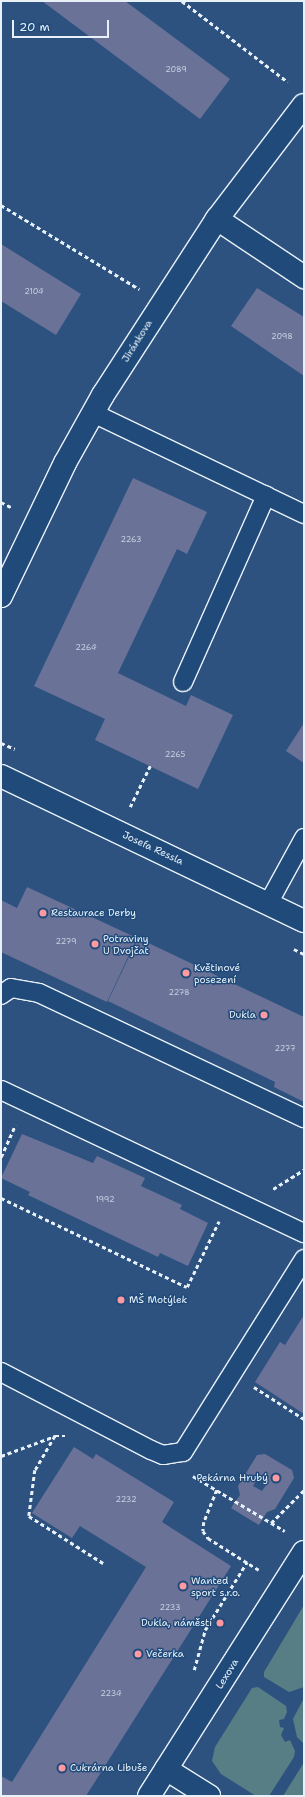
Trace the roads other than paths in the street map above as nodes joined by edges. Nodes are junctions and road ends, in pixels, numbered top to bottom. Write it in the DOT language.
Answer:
graph roads {
  1 [pos="304,105"];
  2 [pos="217,219"];
  3 [pos="304,277"];
  4 [pos="93,413"];
  5 [pos="266,496"];
  6 [pos="304,514"];
  7 [pos="1,596"];
  8 [pos="183,682"];
  9 [pos="1,776"];
  10 [pos="304,838"];
  11 [pos="269,902"];
  12 [pos="304,921"];
  13 [pos="1,994"];
  14 [pos="1,1090"];
  15 [pos="304,1118"];
  16 [pos="304,1233"];
  17 [pos="304,1259"];
  18 [pos="1,1372"];
  19 [pos="304,1552"];
  20 [pos="166,1769"];
  21 [pos="149,1796"];
  22 [pos="209,1796"];
  1 -- 2 [label="street, Jiránkova"];
  2 -- 3 [label="street"];
  2 -- 4 [label="street, Jiránkova"];
  4 -- 5 [label="lane"];
  4 -- 7 [label="street, Jiránkova"];
  5 -- 6 [label="lane"];
  5 -- 8 [label="lane"];
  9 -- 11 [label="street, Josefa Ressla"];
  10 -- 11 [label="lane"];
  11 -- 12 [label="street, Josefa Ressla"];
  13 -- 15 [label="lane"];
  14 -- 16 [label="lane"];
  17 -- 18 [label="lane"];
  19 -- 20 [label="street, Lexova"];
  20 -- 21 [label="street, Lexova"];
  20 -- 22 [label="street"];
}
